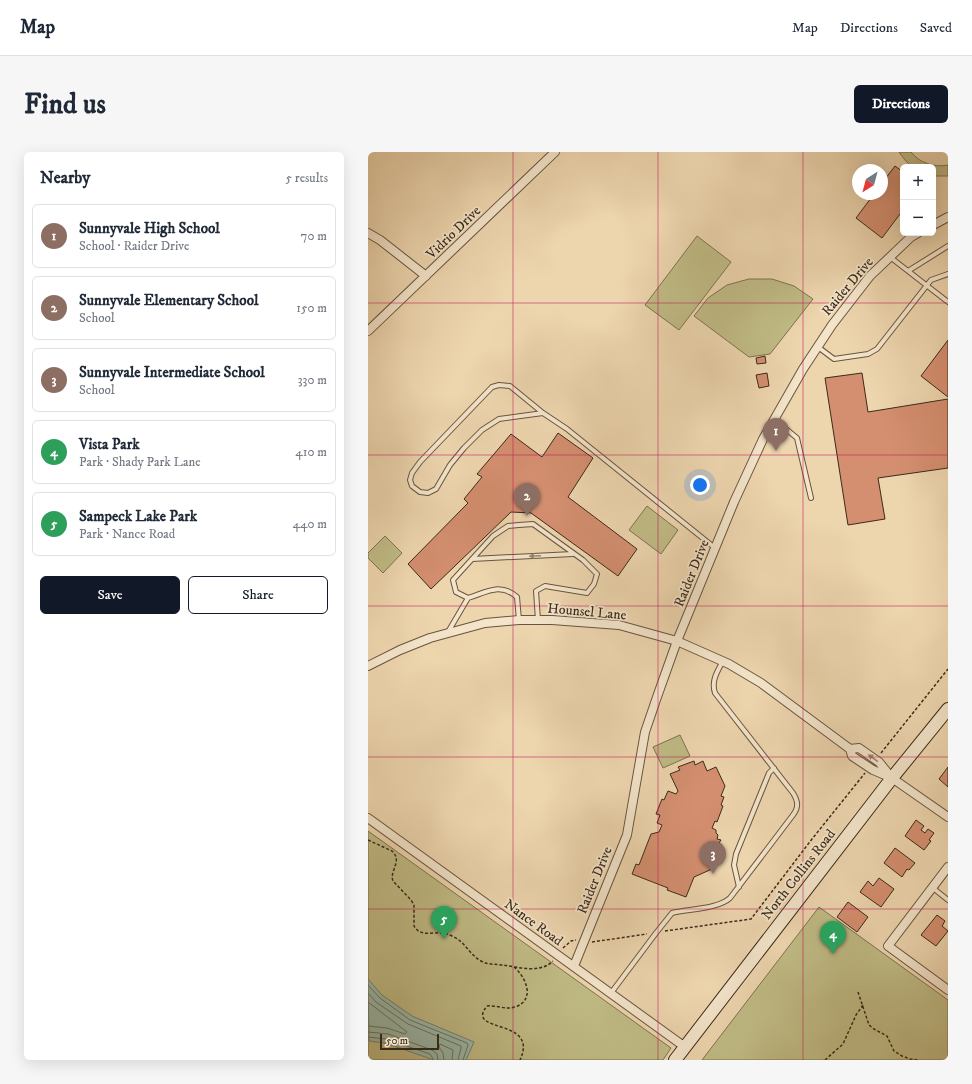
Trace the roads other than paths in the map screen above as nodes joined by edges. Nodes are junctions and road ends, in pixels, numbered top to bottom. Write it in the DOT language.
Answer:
graph roads {
  1 [pos="555,152"];
  2 [pos="948,217"];
  3 [pos="936,223"];
  4 [pos="368,233"];
  5 [pos="913,236"];
  6 [pos="948,246"];
  7 [pos="890,257"];
  8 [pos="908,271"];
  9 [pos="948,274"];
  10 [pos="426,276"];
  11 [pos="926,286"];
  12 [pos="948,302"];
  13 [pos="368,332"];
  14 [pos="817,347"];
  15 [pos="543,413"];
  16 [pos="774,419"];
  17 [pos="811,498"];
  18 [pos="715,548"];
  19 [pos="574,554"];
  20 [pos="472,559"];
  21 [pos="468,598"];
  22 [pos="518,620"];
  23 [pos="538,620"];
  24 [pos="448,632"];
  25 [pos="677,641"];
  26 [pos="723,661"];
  27 [pos="368,666"];
  28 [pos="948,709"];
  29 [pos="850,749"];
  30 [pos="774,768"];
  31 [pos="892,778"];
  32 [pos="948,817"];
  33 [pos="368,818"];
  34 [pos="948,867"];
  35 [pos="739,887"];
  36 [pos="932,888"];
  37 [pos="948,900"];
  38 [pos="574,966"];
  39 [pos="948,990"];
  40 [pos="611,993"];
  41 [pos="685,1047"];
  42 [pos="675,1060"];
  1 -- 10 [label="street, Vidrio Drive"];
  2 -- 3 [label="street"];
  4 -- 10 [label="street"];
  5 -- 7 [label="street, Raider Drive"];
  6 -- 8 [label="lane"];
  7 -- 8 [label="lane"];
  7 -- 14 [label="street, Raider Drive"];
  8 -- 11 [label="lane"];
  9 -- 11 [label="lane"];
  10 -- 13 [label="street, Vidrio Drive"];
  11 -- 12 [label="lane"];
  11 -- 14 [label="lane"];
  14 -- 16 [label="street, Raider Drive"];
  15 -- 15 [label="lane"];
  15 -- 18 [label="lane"];
  16 -- 17 [label="lane"];
  16 -- 18 [label="street, Raider Drive"];
  18 -- 25 [label="street, Raider Drive"];
  19 -- 20 [label="lane, one-way"];
  19 -- 20 [label="lane"];
  19 -- 23 [label="lane"];
  20 -- 21 [label="lane"];
  21 -- 22 [label="lane"];
  21 -- 24 [label="lane"];
  22 -- 23 [label="street, Hounsel Lane"];
  22 -- 24 [label="street, Hounsel Lane"];
  23 -- 25 [label="street, Hounsel Lane"];
  24 -- 27 [label="street, Hounsel Lane"];
  25 -- 26 [label="street, Hounsel Lane"];
  25 -- 38 [label="street, Raider Drive"];
  26 -- 29 [label="street, Hounsel Lane"];
  26 -- 30 [label="lane"];
  28 -- 31 [label="street, North Collins Road"];
  29 -- 31 [label="street, Hounsel Lane"];
  31 -- 29 [label="street, Hounsel Lane, one-way"];
  30 -- 35 [label="lane"];
  30 -- 35 [label="lane"];
  31 -- 32 [label="street"];
  31 -- 41 [label="street, North Collins Road"];
  33 -- 38 [label="street, Nance Road"];
  34 -- 36 [label="street"];
  35 -- 40 [label="lane"];
  36 -- 37 [label="lane"];
  36 -- 39 [label="street"];
  38 -- 40 [label="street, Nance Road"];
  40 -- 41 [label="street, Nance Road"];
  41 -- 42 [label="street, North Collins Road"];
}
